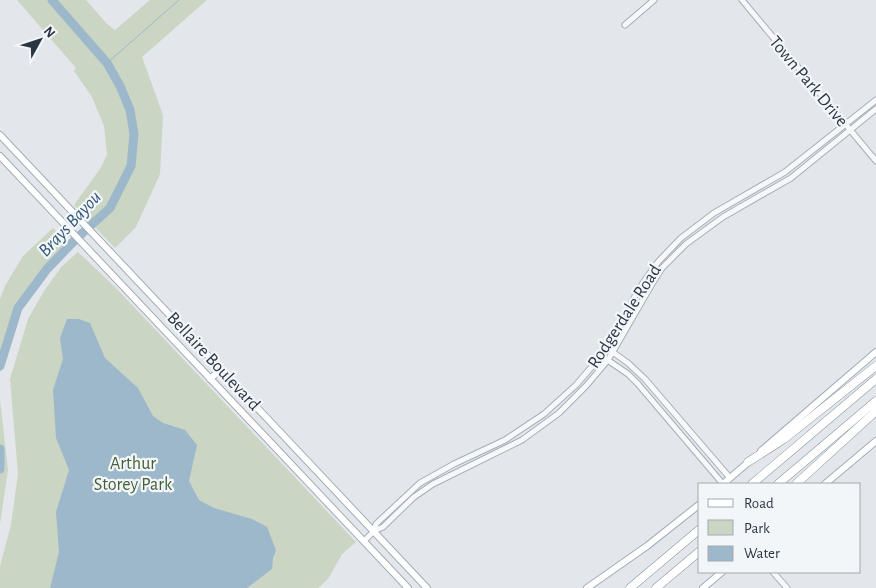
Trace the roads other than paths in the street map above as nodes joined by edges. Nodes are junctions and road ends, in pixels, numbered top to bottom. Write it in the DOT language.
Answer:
graph roads {
  1 [pos="654,0"];
  2 [pos="742,0"];
  3 [pos="625,25"];
  4 [pos="876,100"];
  5 [pos="876,109"];
  6 [pos="846,125"];
  7 [pos="850,130"];
  8 [pos="1,139"];
  9 [pos="0,156"];
  10 [pos="876,162"];
  11 [pos="771,181"];
  12 [pos="776,188"];
  13 [pos="63,202"];
  14 [pos="53,212"];
  15 [pos="692,229"];
  16 [pos="697,235"];
  17 [pos="670,249"];
  18 [pos="675,255"];
  19 [pos="607,348"];
  20 [pos="613,352"];
  21 [pos="876,352"];
  22 [pos="601,356"];
  23 [pos="608,360"];
  24 [pos="876,366"];
  25 [pos="221,369"];
  26 [pos="210,379"];
  27 [pos="876,379"];
  28 [pos="876,401"];
  29 [pos="876,407"];
  30 [pos="670,408"];
  31 [pos="664,414"];
  32 [pos="518,432"];
  33 [pos="522,440"];
  34 [pos="876,442"];
  35 [pos="748,462"];
  36 [pos="442,470"];
  37 [pos="446,477"];
  38 [pos="730,478"];
  39 [pos="722,483"];
  40 [pos="724,483"];
  41 [pos="753,483"];
  42 [pos="779,483"];
  43 [pos="797,483"];
  44 [pos="826,483"];
  45 [pos="698,506"];
  46 [pos="698,530"];
  47 [pos="374,531"];
  48 [pos="364,541"];
  49 [pos="698,553"];
  50 [pos="721,573"];
  51 [pos="775,573"];
  52 [pos="408,588"];
  53 [pos="427,588"];
  54 [pos="587,588"];
  55 [pos="630,588"];
  56 [pos="656,588"];
  57 [pos="703,588"];
  58 [pos="787,588"];
  1 -- 3 [label="street"];
  2 -- 6 [label="street, Town Park Drive"];
  4 -- 6 [label="street, Rodgerdale Road"];
  5 -- 7 [label="street, Rodgerdale Road"];
  6 -- 7 [label="street, Town Park Drive"];
  6 -- 11 [label="street, Rodgerdale Road"];
  7 -- 10 [label="street, Town Park Drive"];
  7 -- 12 [label="street, Rodgerdale Road"];
  8 -- 13 [label="main road, Bellaire Boulevard"];
  9 -- 14 [label="main road, Bellaire Boulevard"];
  11 -- 12 [label="street"];
  11 -- 15 [label="street, Rodgerdale Road"];
  12 -- 16 [label="street, Rodgerdale Road"];
  13 -- 14 [label="main road"];
  13 -- 25 [label="main road, Bellaire Boulevard"];
  14 -- 26 [label="main road, Bellaire Boulevard"];
  15 -- 16 [label="street"];
  15 -- 17 [label="street, Rodgerdale Road"];
  16 -- 18 [label="street, Rodgerdale Road"];
  17 -- 18 [label="street"];
  17 -- 19 [label="street, Rodgerdale Road"];
  18 -- 20 [label="street, Rodgerdale Road"];
  19 -- 20 [label="street"];
  19 -- 22 [label="street, Rodgerdale Road"];
  20 -- 23 [label="street, Rodgerdale Road"];
  20 -- 30 [label="street"];
  21 -- 35 [label="main road"];
  22 -- 23 [label="street"];
  22 -- 32 [label="street, Rodgerdale Road"];
  23 -- 31 [label="street"];
  23 -- 33 [label="street, Rodgerdale Road"];
  24 -- 35 [label="highway"];
  25 -- 26 [label="main road"];
  25 -- 47 [label="main road, Bellaire Boulevard"];
  26 -- 48 [label="main road, Bellaire Boulevard"];
  27 -- 41 [label="highway"];
  28 -- 42 [label="highway"];
  29 -- 43 [label="highway"];
  30 -- 31 [label="street"];
  30 -- 38 [label="street"];
  31 -- 39 [label="street"];
  32 -- 33 [label="street"];
  32 -- 36 [label="street, Rodgerdale Road"];
  33 -- 37 [label="street, Rodgerdale Road"];
  34 -- 44 [label="main road"];
  35 -- 38 [label="main road"];
  36 -- 37 [label="street"];
  36 -- 47 [label="street, Rodgerdale Road"];
  37 -- 47 [label="street, Rodgerdale Road"];
  38 -- 40 [label="main road"];
  45 -- 54 [label="main road"];
  46 -- 55 [label="highway"];
  47 -- 48 [label="street, Rodgerdale Road"];
  47 -- 53 [label="main road, Bellaire Boulevard"];
  48 -- 52 [label="main road, Bellaire Boulevard"];
  49 -- 56 [label="highway"];
  50 -- 57 [label="main road"];
  51 -- 58 [label="street"];
}
